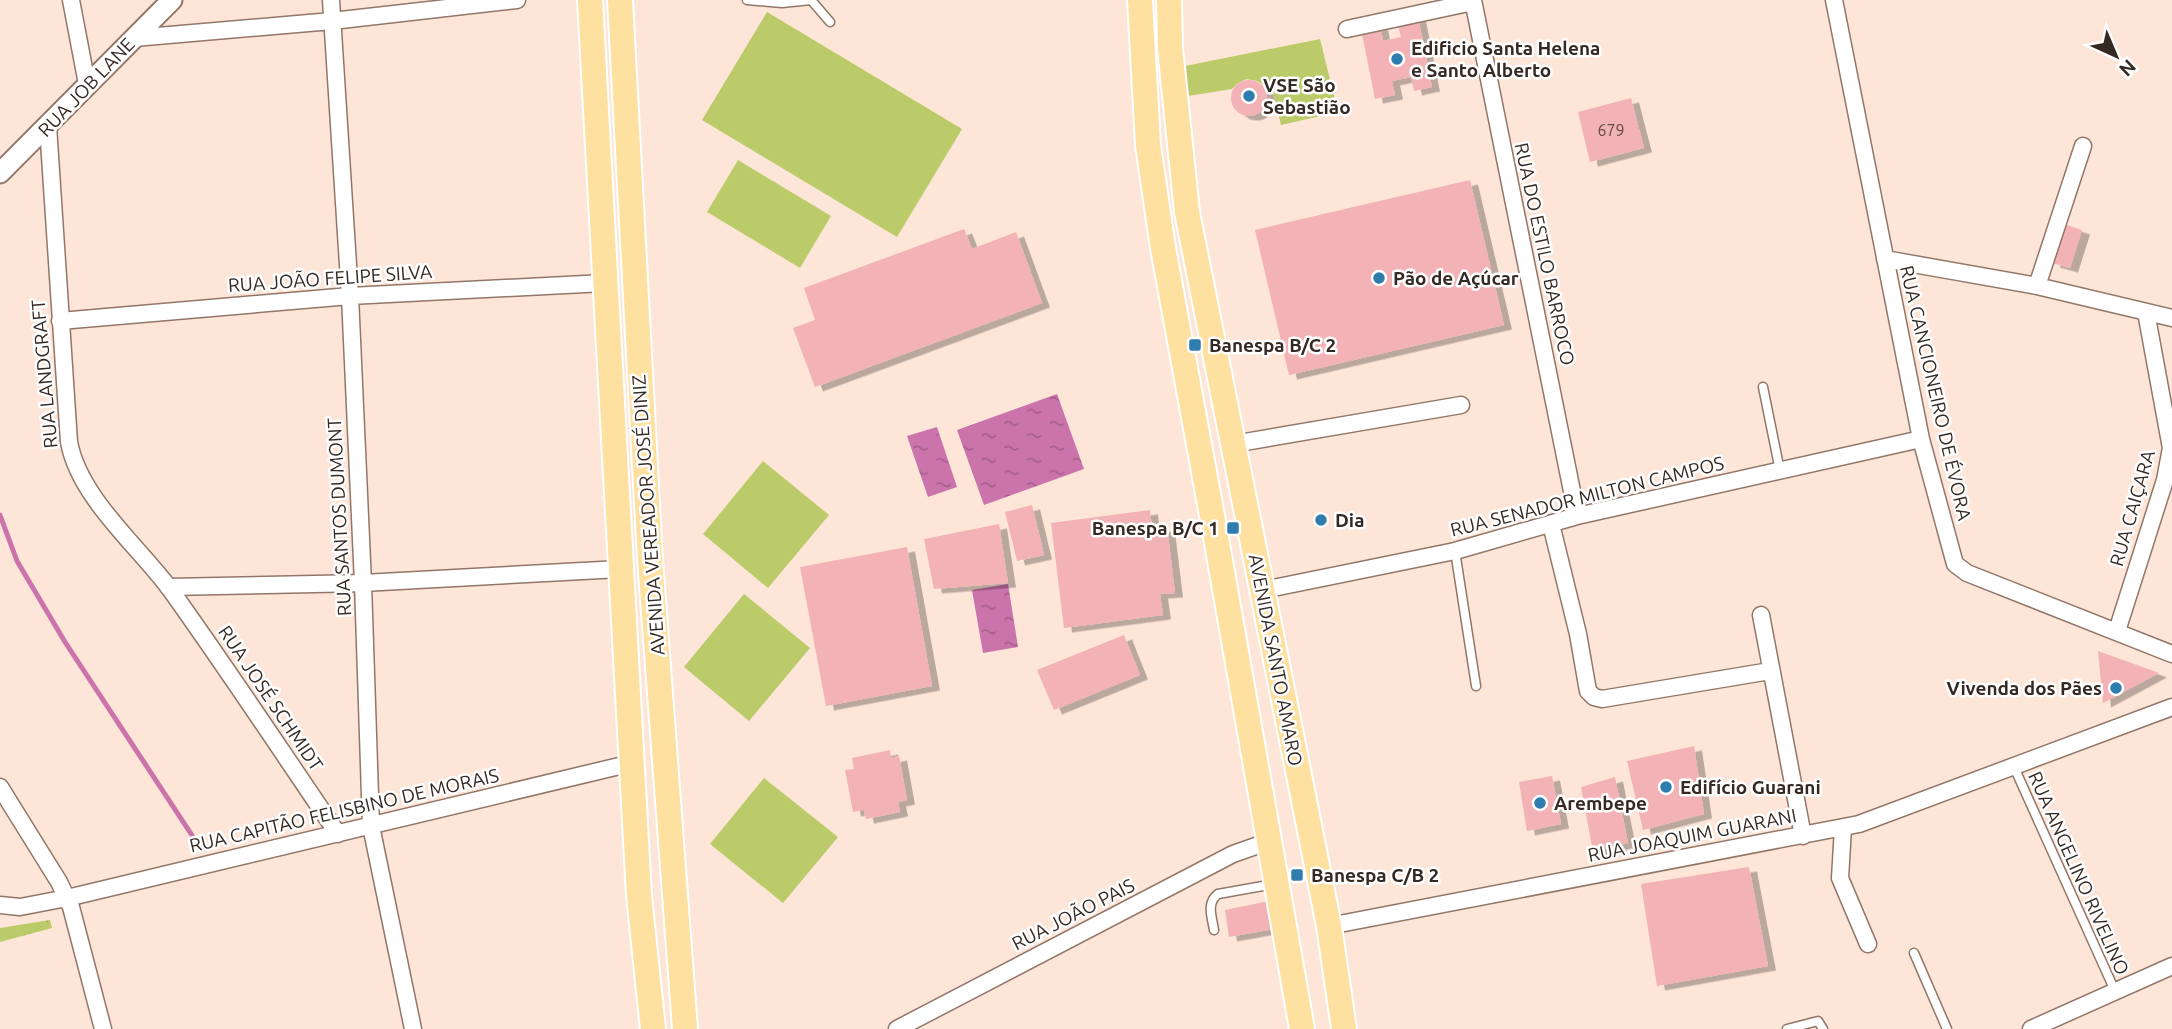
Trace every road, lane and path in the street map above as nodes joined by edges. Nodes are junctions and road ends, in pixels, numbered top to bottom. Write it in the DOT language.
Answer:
graph roads {
  1 [pos="71,0"];
  2 [pos="172,0"];
  3 [pos="331,0"];
  4 [pos="517,0"];
  5 [pos="590,0"];
  6 [pos="620,0"];
  7 [pos="747,0"];
  8 [pos="811,0"];
  9 [pos="1140,0"];
  10 [pos="1169,0"];
  11 [pos="1834,0"];
  12 [pos="1473,1"];
  13 [pos="332,21"];
  14 [pos="830,22"];
  15 [pos="1347,29"];
  16 [pos="134,38"];
  17 [pos="87,84"];
  18 [pos="48,126"];
  19 [pos="2083,146"];
  20 [pos="0,173"];
  21 [pos="1885,259"];
  22 [pos="604,283"];
  23 [pos="2036,286"];
  24 [pos="350,296"];
  25 [pos="2146,312"];
  26 [pos="2172,318"];
  27 [pos="60,321"];
  28 [pos="1763,387"];
  29 [pos="1461,405"];
  30 [pos="1921,439"];
  31 [pos="1233,444"];
  32 [pos="1780,471"];
  33 [pos="1577,516"];
  34 [pos="1551,524"];
  35 [pos="1455,551"];
  36 [pos="620,569"];
  37 [pos="363,583"];
  38 [pos="168,587"];
  39 [pos="1263,590"];
  40 [pos="1760,615"];
  41 [pos="2117,631"];
  42 [pos="2172,654"];
  43 [pos="1770,671"];
  44 [pos="1476,686"];
  45 [pos="2172,707"];
  46 [pos="632,763"];
  47 [pos="2014,767"];
  48 [pos="0,787"];
  49 [pos="371,826"];
  50 [pos="1843,828"];
  51 [pos="338,834"];
  52 [pos="1802,836"];
  53 [pos="1270,841"];
  54 [pos="1277,884"];
  55 [pos="67,898"];
  56 [pos="0,905"];
  57 [pos="1329,926"];
  58 [pos="1214,930"];
  59 [pos="1868,944"];
  60 [pos="1914,953"];
  61 [pos="2172,966"];
  62 [pos="2115,991"];
  63 [pos="103,1029"];
  64 [pos="413,1029"];
  65 [pos="653,1029"];
  66 [pos="685,1029"];
  67 [pos="897,1029"];
  68 [pos="1302,1029"];
  69 [pos="1344,1029"];
  70 [pos="1787,1029"];
  71 [pos="1823,1029"];
  72 [pos="1947,1029"];
  73 [pos="2031,1029"];
  1 -- 17 [label="street"];
  2 -- 16 [label="street, RUA JOB LANE"];
  3 -- 13 [label="street, RUA SANTOS DUMONT"];
  4 -- 13 [label="street"];
  5 -- 22 [label="main road, AVENIDA VEREADOR JOSÉ DINIZ"];
  6 -- 66 [label="main road, AVENIDA VEREADOR JOSÉ DINIZ"];
  7 -- 8 [label="lane"];
  8 -- 14 [label="lane"];
  9 -- 53 [label="main road, AVENIDA SANTO AMARO"];
  10 -- 31 [label="main road, AVENIDA SANTO AMARO"];
  11 -- 21 [label="street, RUA CANCIONEIRO DE ÉVORA"];
  12 -- 15 [label="street"];
  12 -- 33 [label="street, RUA DO ESTILO BARROCO"];
  13 -- 16 [label="street"];
  13 -- 24 [label="street, RUA SANTOS DUMONT"];
  16 -- 17 [label="street, RUA JOB LANE"];
  17 -- 18 [label="street, RUA JOB LANE"];
  18 -- 20 [label="street, RUA JOB LANE"];
  18 -- 27 [label="street, RUA LANDGRAFT"];
  19 -- 23 [label="street"];
  21 -- 23 [label="street"];
  21 -- 30 [label="street, RUA CANCIONEIRO DE ÉVORA"];
  22 -- 24 [label="street, RUA JOÃO FELIPE SILVA"];
  22 -- 36 [label="main road, AVENIDA VEREADOR JOSÉ DINIZ"];
  23 -- 25 [label="street"];
  24 -- 27 [label="street, RUA JOÃO FELIPE SILVA"];
  24 -- 37 [label="street, RUA SANTOS DUMONT"];
  25 -- 26 [label="street"];
  25 -- 41 [label="street, RUA CAIÇARA"];
  27 -- 38 [label="street, RUA LANDGRAFT"];
  28 -- 32 [label="lane"];
  29 -- 31 [label="street"];
  30 -- 32 [label="street, RUA SENADOR MILTON CAMPOS"];
  30 -- 41 [label="street, RUA CANCIONEIRO DE ÉVORA"];
  31 -- 39 [label="main road, AVENIDA SANTO AMARO"];
  32 -- 33 [label="street, RUA SENADOR MILTON CAMPOS"];
  33 -- 34 [label="street, RUA SENADOR MILTON CAMPOS"];
  34 -- 35 [label="street, RUA SENADOR MILTON CAMPOS"];
  34 -- 43 [label="street"];
  35 -- 39 [label="street, RUA SENADOR MILTON CAMPOS"];
  35 -- 44 [label="lane"];
  36 -- 37 [label="street"];
  36 -- 46 [label="main road, AVENIDA VEREADOR JOSÉ DINIZ"];
  37 -- 38 [label="street"];
  37 -- 49 [label="street, RUA SANTOS DUMONT"];
  38 -- 51 [label="street, RUA JOSÉ SCHMIDT"];
  39 -- 57 [label="main road, AVENIDA SANTO AMARO"];
  40 -- 43 [label="street"];
  41 -- 42 [label="street, RUA CANCIONEIRO DE ÉVORA"];
  43 -- 52 [label="street"];
  45 -- 47 [label="street, RUA JOAQUIM GUARANI"];
  46 -- 49 [label="street, RUA CAPITÃO FELISBINO DE MORAIS"];
  46 -- 65 [label="main road, AVENIDA VEREADOR JOSÉ DINIZ"];
  47 -- 50 [label="street, RUA JOAQUIM GUARANI"];
  47 -- 62 [label="lane, RUA ANGELINO RIVELINO"];
  48 -- 55 [label="street"];
  49 -- 51 [label="street, RUA CAPITÃO FELISBINO DE MORAIS"];
  49 -- 64 [label="street, RUA SANTOS DUMONT"];
  50 -- 52 [label="street, RUA JOAQUIM GUARANI"];
  50 -- 59 [label="street"];
  51 -- 55 [label="street, RUA CAPITÃO FELISBINO DE MORAIS"];
  52 -- 57 [label="street, RUA JOAQUIM GUARANI"];
  53 -- 54 [label="main road, AVENIDA SANTO AMARO"];
  53 -- 67 [label="street, RUA JOÃO PAIS"];
  54 -- 58 [label="lane"];
  54 -- 68 [label="main road, AVENIDA SANTO AMARO"];
  55 -- 56 [label="street, RUA CAPITÃO FELISBINO DE MORAIS"];
  55 -- 63 [label="street"];
  57 -- 69 [label="main road, AVENIDA SANTO AMARO"];
  60 -- 72 [label="lane"];
  61 -- 62 [label="street"];
  62 -- 73 [label="street"];
  70 -- 71 [label="lane"];
}
